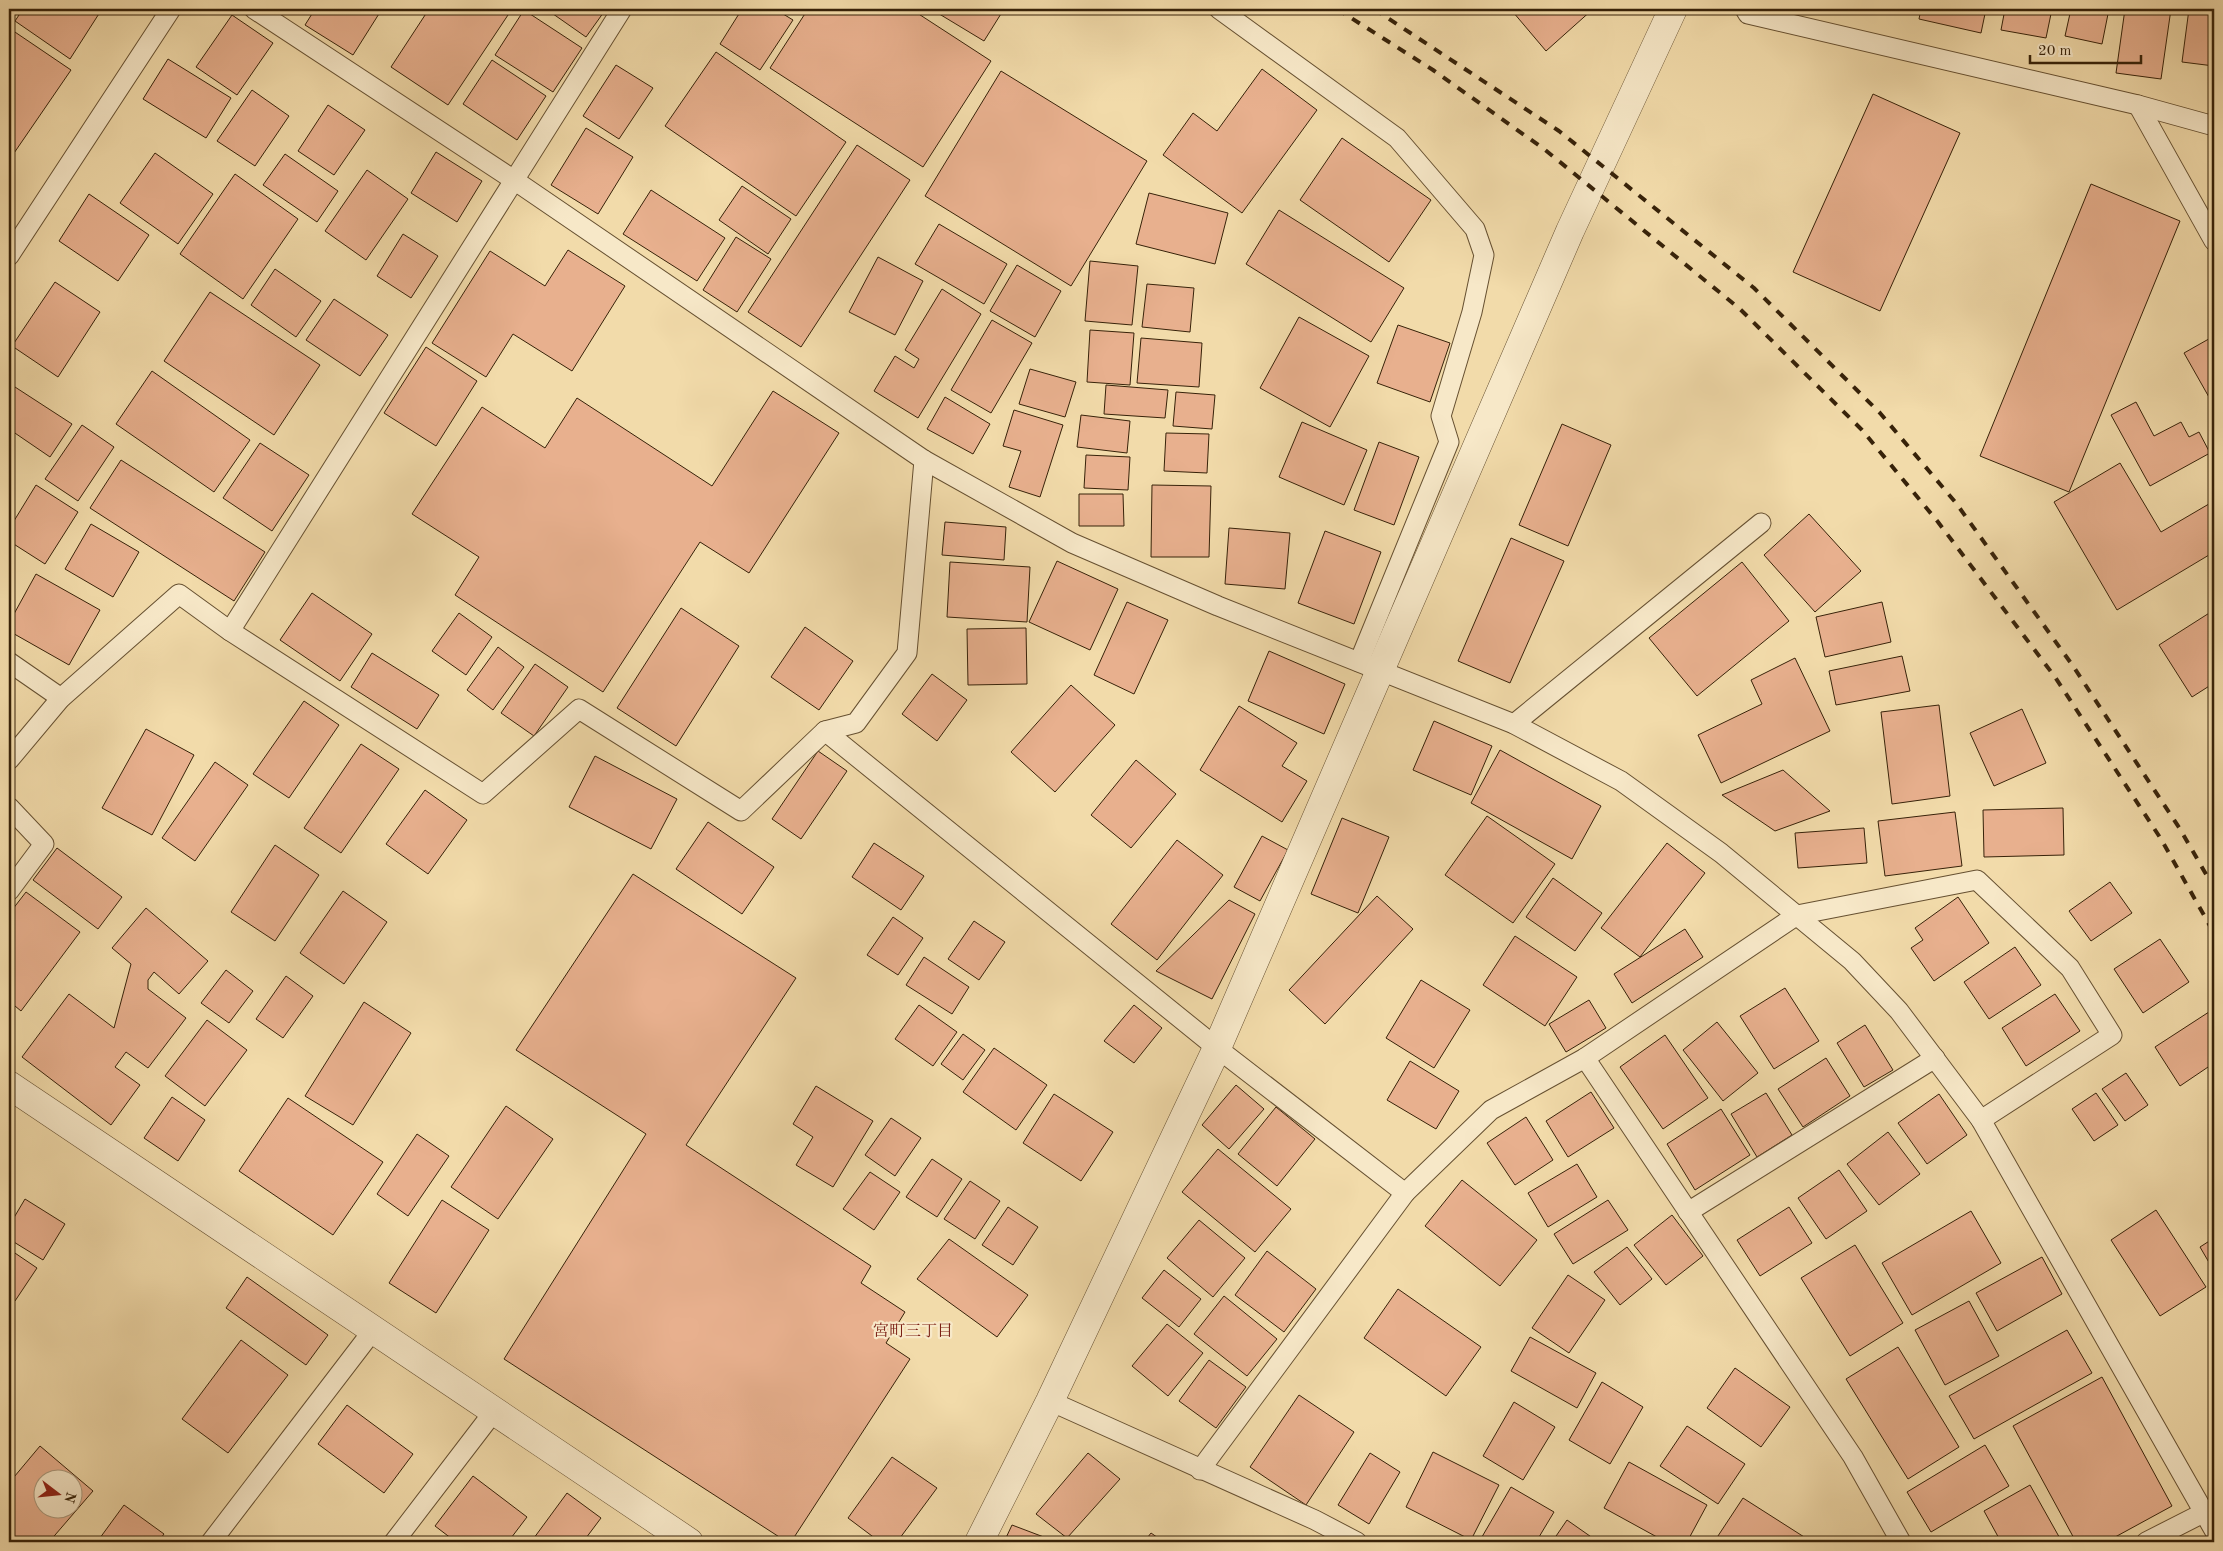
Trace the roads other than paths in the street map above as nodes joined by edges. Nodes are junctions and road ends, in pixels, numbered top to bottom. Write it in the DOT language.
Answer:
graph roads {
  1 [pos="171,9"];
  2 [pos="254,9"];
  3 [pos="622,9"];
  4 [pos="1219,9"];
  5 [pos="1673,9"];
  6 [pos="1745,9"];
  7 [pos="2138,105"];
  8 [pos="2214,126"];
  9 [pos="514,180"];
  10 [pos="2214,241"];
  11 [pos="9,256"];
  12 [pos="924,460"];
  13 [pos="1761,523"];
  14 [pos="230,631"];
  15 [pos="9,662"];
  16 [pos="1369,666"];
  17 [pos="62,698"];
  18 [pos="1514,724"];
  19 [pos="825,731"];
  20 [pos="9,760"];
  21 [pos="9,807"];
  22 [pos="9,891"];
  23 [pos="1797,915"];
  24 [pos="1217,1048"];
  25 [pos="1585,1058"];
  26 [pos="1935,1058"];
  27 [pos="9,1085"];
  28 [pos="1981,1120"];
  29 [pos="1405,1193"];
  30 [pos="1688,1212"];
  31 [pos="374,1329"];
  32 [pos="1050,1401"];
  33 [pos="494,1410"];
  34 [pos="1200,1470"];
  35 [pos="2205,1512"];
  36 [pos="2214,1530"];
  37 [pos="211,1542"];
  38 [pos="394,1542"];
  39 [pos="689,1542"];
  40 [pos="979,1542"];
  41 [pos="1357,1542"];
  42 [pos="1900,1542"];
  43 [pos="2146,1542"];
  1 -- 11 [label="lane"];
  2 -- 9 [label="lane"];
  3 -- 9 [label="lane"];
  4 -- 16 [label="lane"];
  5 -- 16 [label="street"];
  6 -- 7 [label="lane"];
  7 -- 8 [label="lane"];
  7 -- 10 [label="lane"];
  9 -- 12 [label="lane"];
  9 -- 14 [label="lane"];
  12 -- 16 [label="lane"];
  12 -- 19 [label="lane"];
  13 -- 18 [label="lane"];
  14 -- 17 [label="lane"];
  14 -- 19 [label="lane"];
  15 -- 17 [label="lane"];
  16 -- 18 [label="lane"];
  16 -- 24 [label="street"];
  17 -- 20 [label="lane"];
  18 -- 23 [label="lane"];
  19 -- 24 [label="lane"];
  21 -- 22 [label="lane"];
  23 -- 25 [label="lane"];
  23 -- 26 [label="lane"];
  23 -- 28 [label="lane"];
  24 -- 29 [label="lane"];
  24 -- 32 [label="street"];
  25 -- 29 [label="lane"];
  25 -- 30 [label="lane"];
  26 -- 28 [label="lane"];
  26 -- 30 [label="lane"];
  27 -- 31 [label="street"];
  28 -- 35 [label="lane"];
  29 -- 34 [label="lane"];
  30 -- 42 [label="lane"];
  31 -- 33 [label="street"];
  31 -- 37 [label="lane"];
  32 -- 34 [label="lane"];
  32 -- 40 [label="street"];
  33 -- 38 [label="lane"];
  33 -- 39 [label="street"];
  34 -- 41 [label="lane"];
  35 -- 36 [label="lane"];
  35 -- 43 [label="lane"];
}
